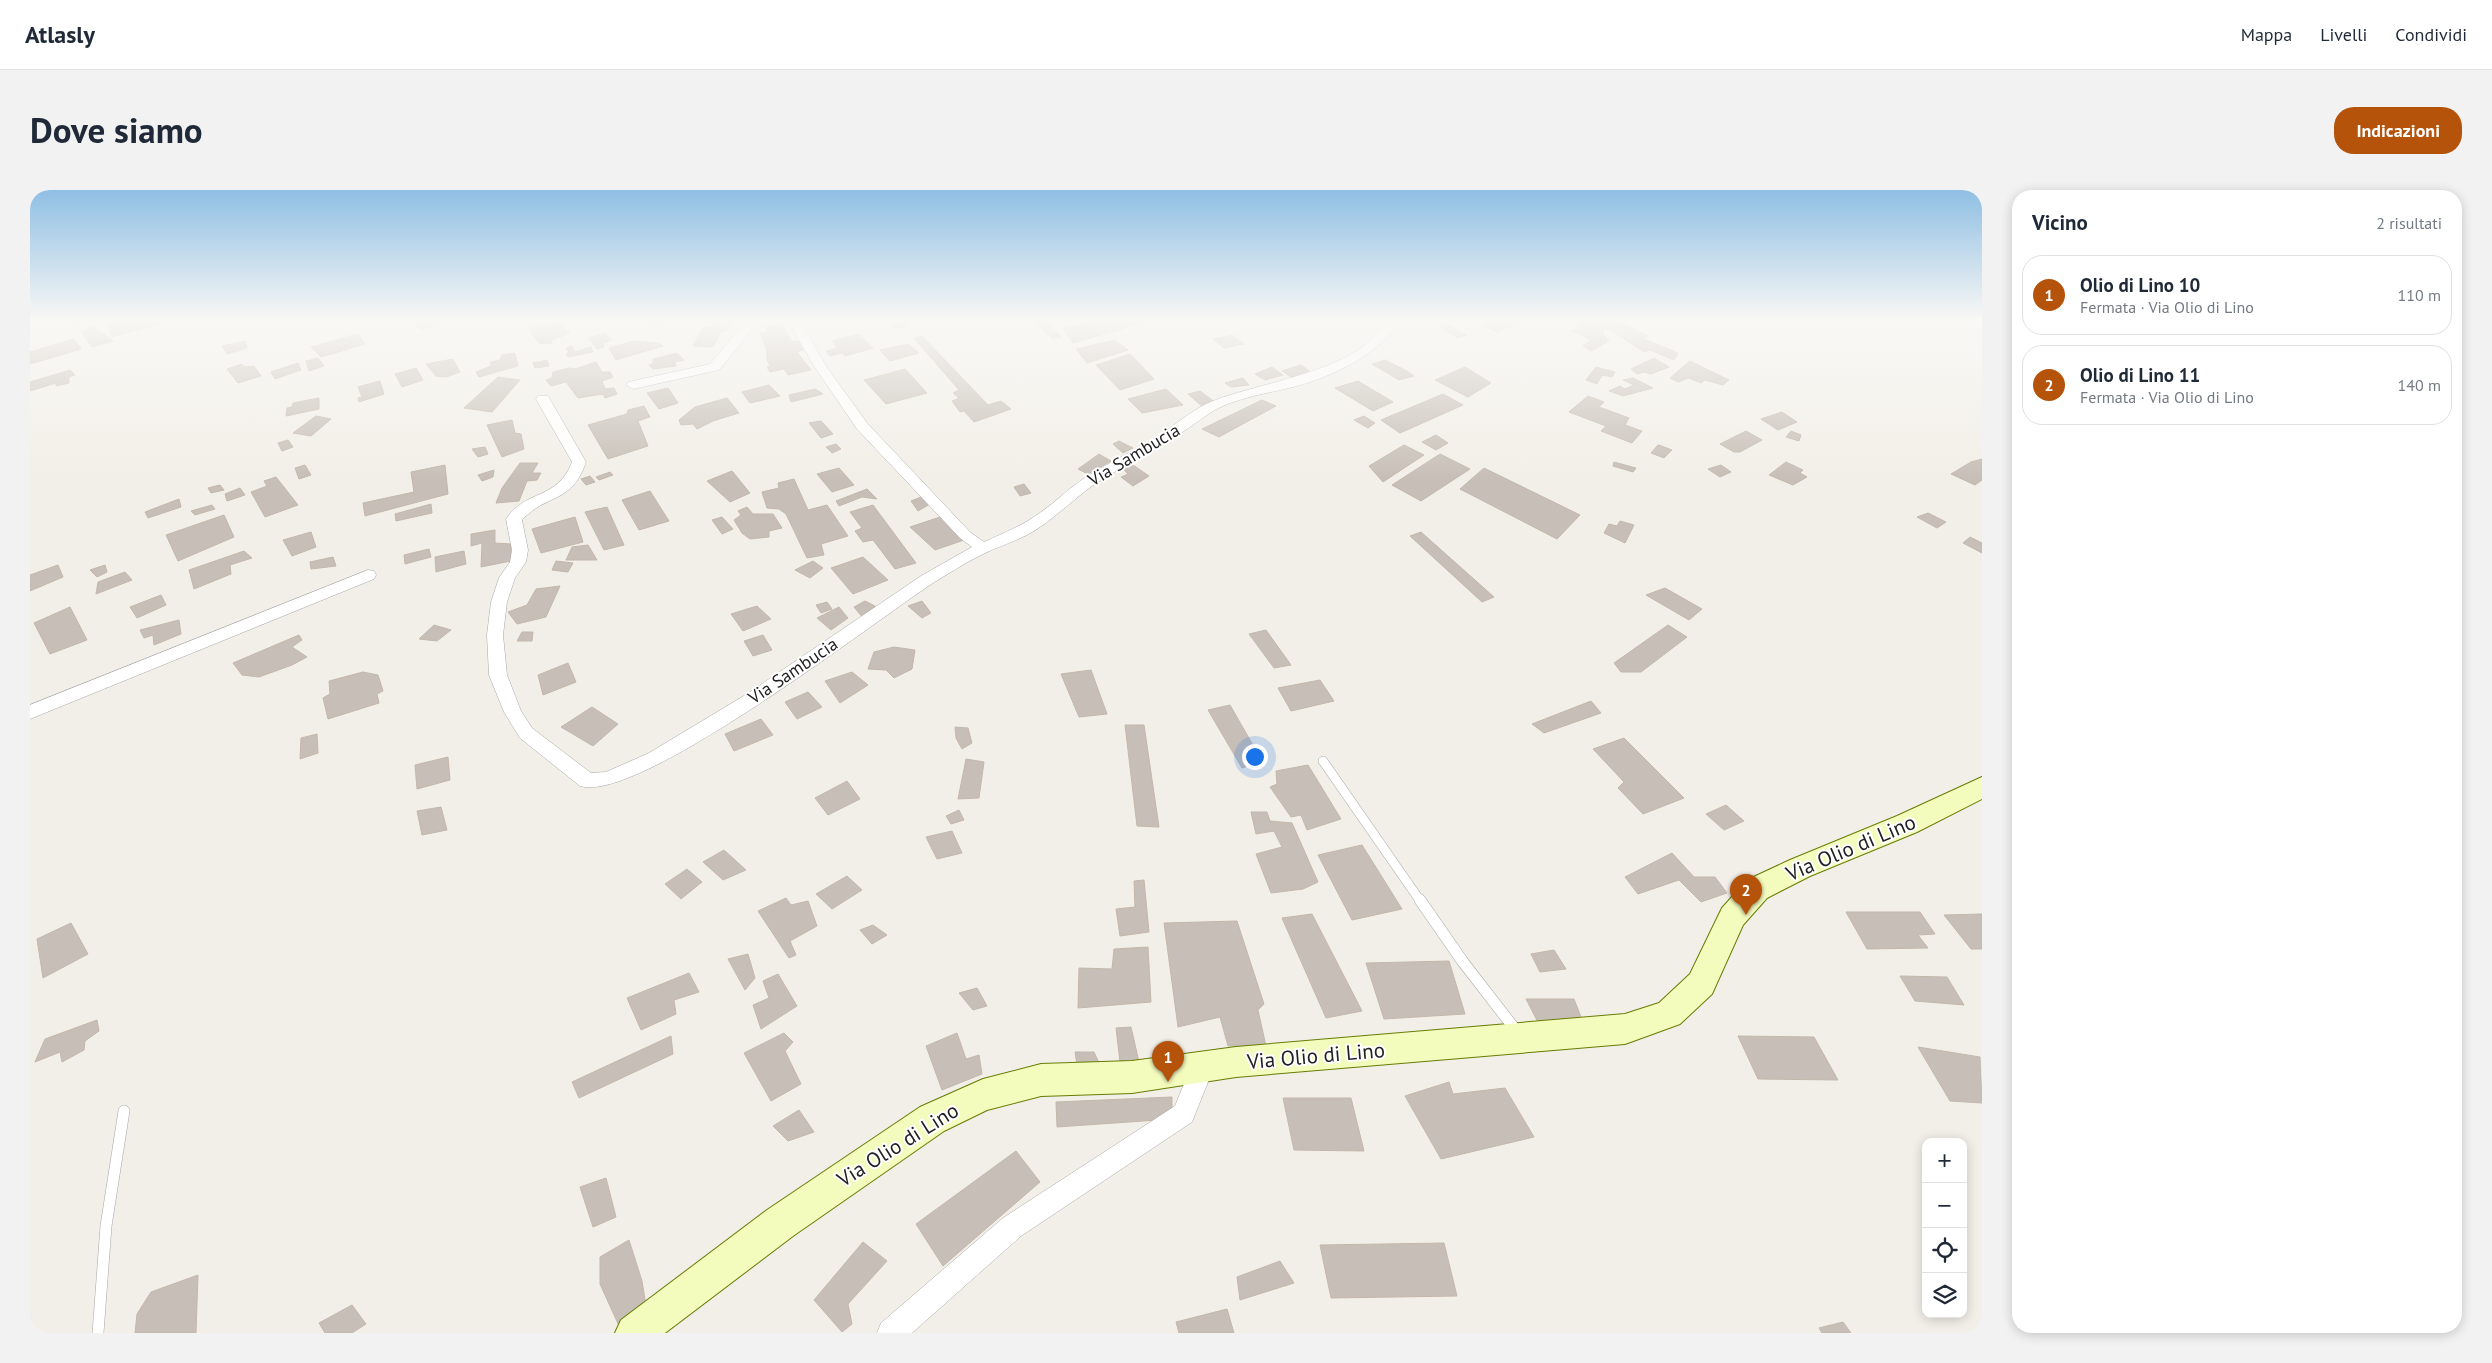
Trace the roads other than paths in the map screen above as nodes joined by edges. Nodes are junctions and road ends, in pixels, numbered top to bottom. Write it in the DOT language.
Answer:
graph roads {
  1 [pos="690,372"];
  2 [pos="824,372"];
  3 [pos="1319,372"];
  4 [pos="633,385"];
  5 [pos="544,399"];
  6 [pos="983,548"];
  7 [pos="368,575"];
  8 [pos="30,712"];
  9 [pos="1322,761"];
  10 [pos="1982,787"];
  11 [pos="1523,1039"];
  12 [pos="1202,1067"];
  13 [pos="124,1111"];
  14 [pos="98,1333"];
  15 [pos="634,1333"];
  16 [pos="891,1333"];
  1 -- 4 [label="street"];
  2 -- 6 [label="street"];
  3 -- 6 [label="street, Via Sambucia"];
  5 -- 6 [label="street, Via Sambucia"];
  7 -- 8 [label="street"];
  9 -- 11 [label="lane"];
  10 -- 11 [label="street, Via Olio di Lino"];
  11 -- 12 [label="street, Via Olio di Lino"];
  12 -- 15 [label="street, Via Olio di Lino"];
  12 -- 16 [label="street"];
  13 -- 14 [label="lane"];
}
